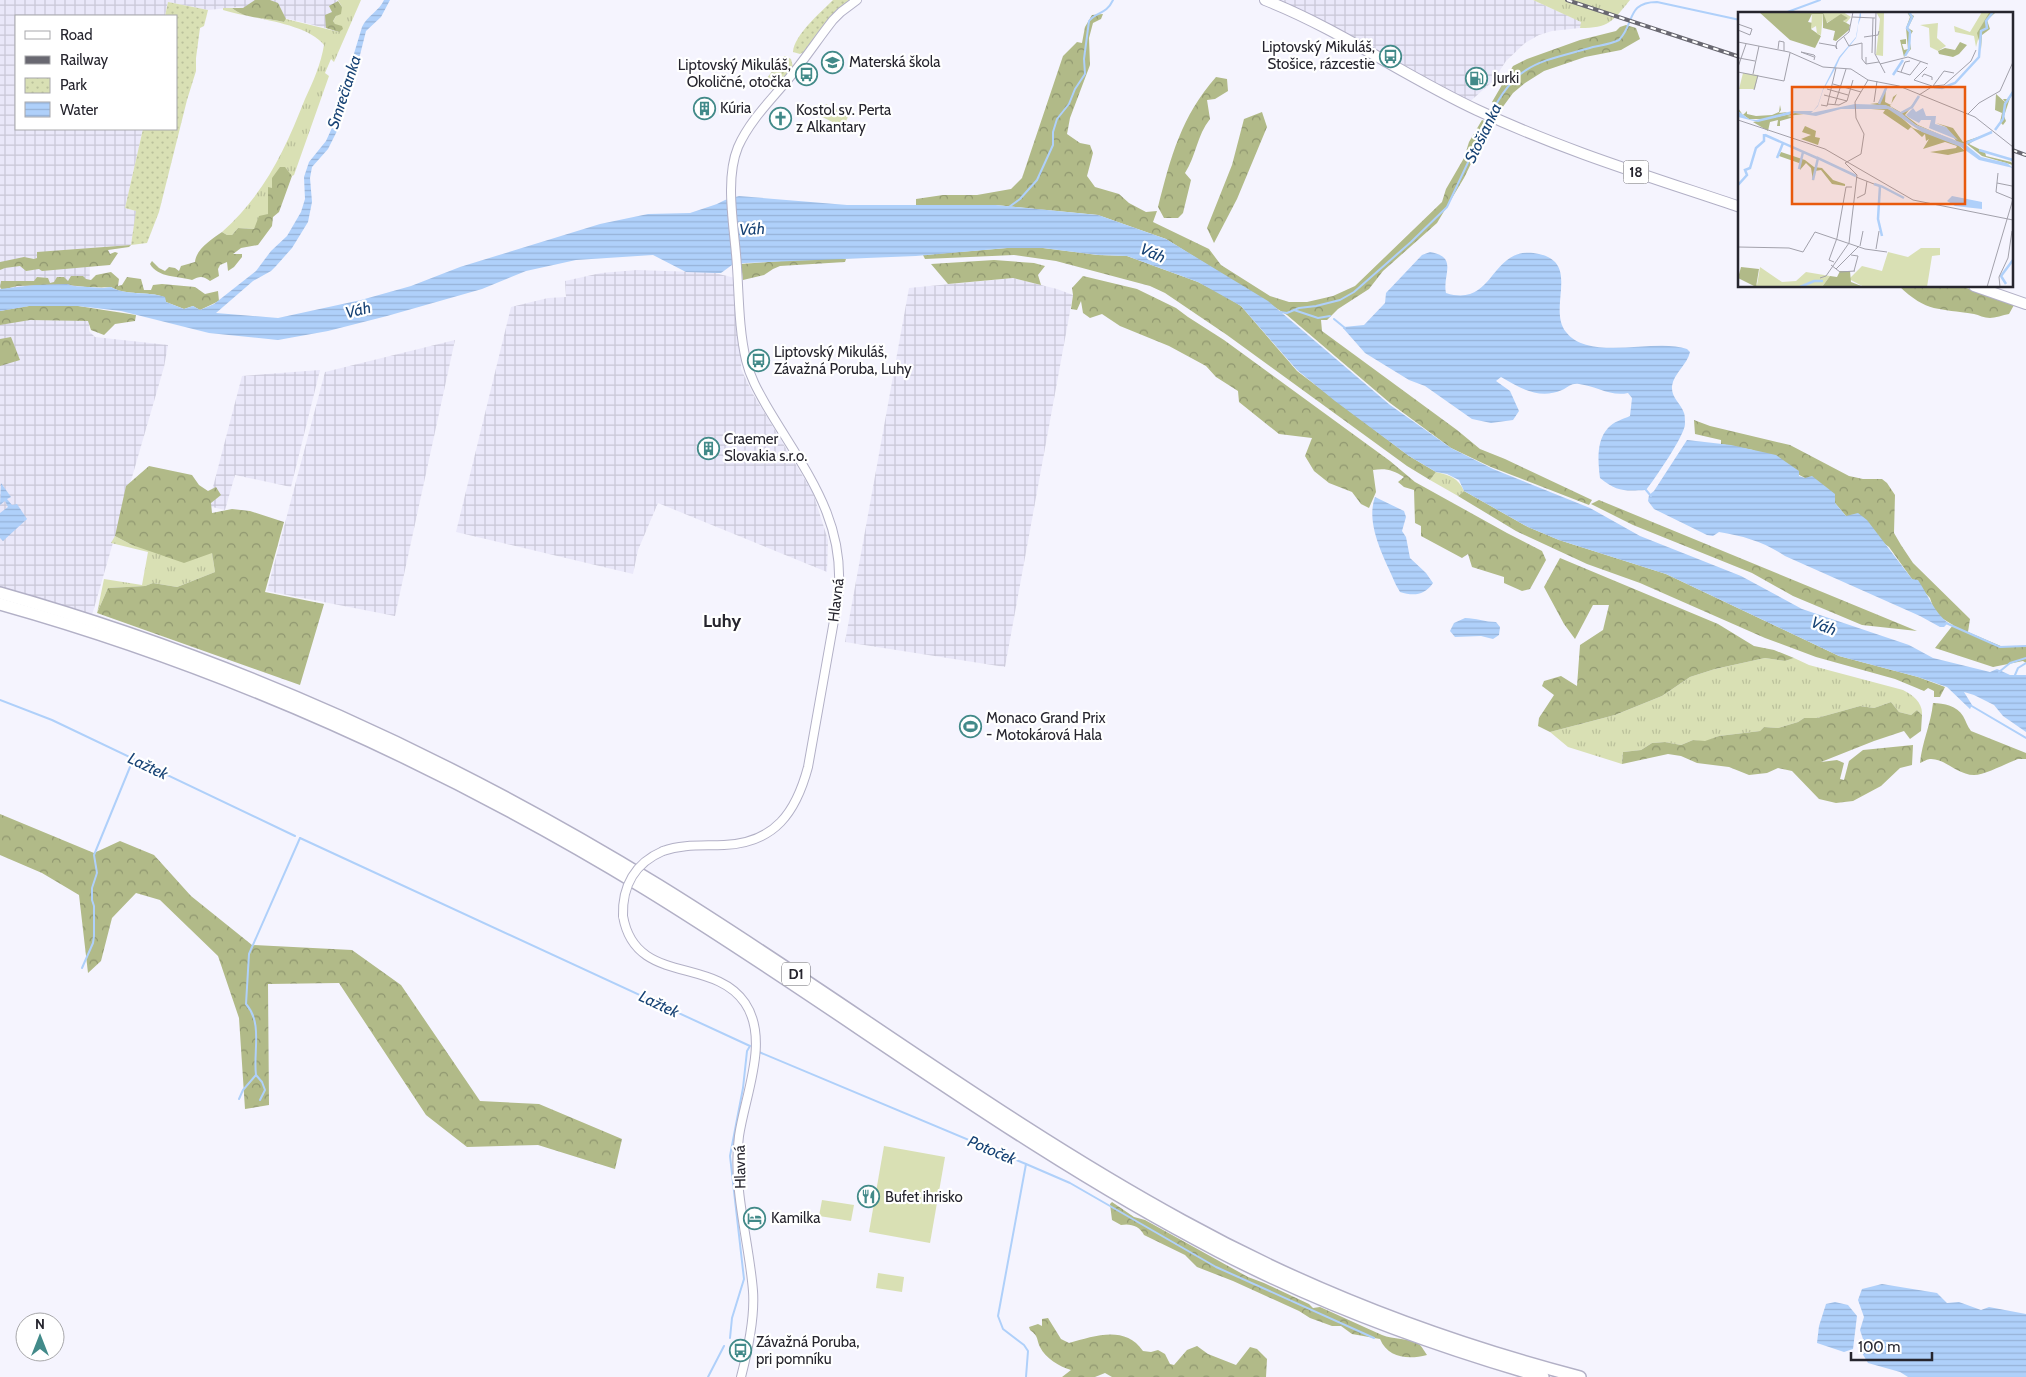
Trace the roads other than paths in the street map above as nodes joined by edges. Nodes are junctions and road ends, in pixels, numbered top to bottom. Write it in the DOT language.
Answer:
graph roads {
  1 [pos="857,0"];
  2 [pos="1264,0"];
  3 [pos="1738,206"];
  4 [pos="1980,288"];
  5 [pos="2026,304"];
  6 [pos="0,593"];
  7 [pos="0,604"];
  8 [pos="741,1377"];
  9 [pos="1543,1377"];
  10 [pos="1580,1377"];
  1 -- 8 [label="street, Hlavná, bridge"];
  2 -- 3 [label="main road, 18"];
  4 -- 5 [label="main road"];
  6 -- 10 [label="highway, D1"];
  7 -- 9 [label="highway, D1"];
}
